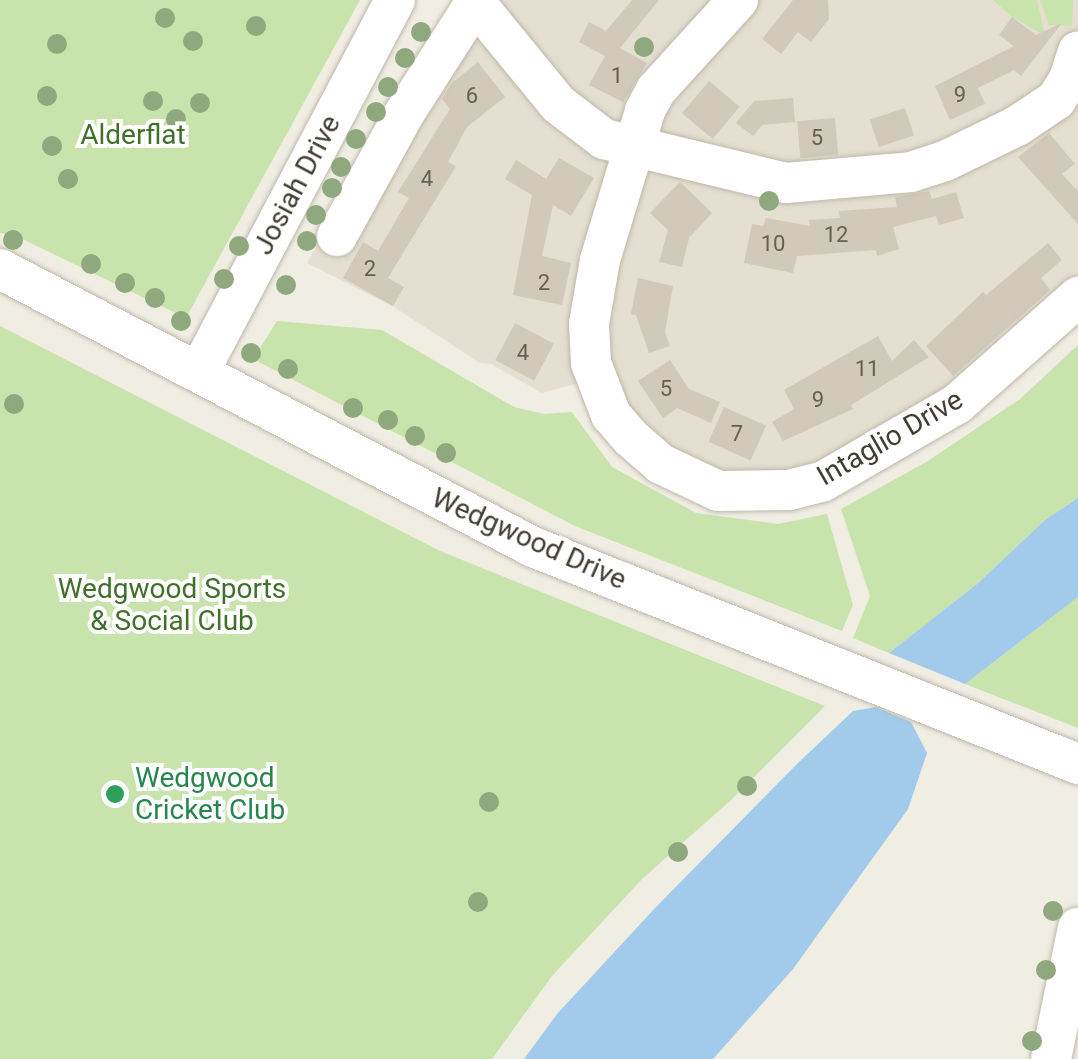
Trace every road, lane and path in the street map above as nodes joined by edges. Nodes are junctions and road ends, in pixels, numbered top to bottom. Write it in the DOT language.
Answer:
graph roads {
  1 [pos="394,0"];
  2 [pos="738,0"];
  3 [pos="475,1"];
  4 [pos="1078,51"];
  5 [pos="1067,111"];
  6 [pos="634,147"];
  7 [pos="338,236"];
  8 [pos="0,269"];
  9 [pos="1078,297"];
  10 [pos="200,370"];
  11 [pos="1078,764"];
  12 [pos="1078,928"];
  13 [pos="1052,1059"];
  1 -- 10 [label="street, Josiah Drive"];
  2 -- 6 [label="street, Intaglio Drive"];
  3 -- 6 [label="street"];
  3 -- 7 [label="street"];
  4 -- 5 [label="street"];
  5 -- 6 [label="street"];
  6 -- 9 [label="street, Intaglio Drive"];
  8 -- 10 [label="street, Wedgwood Drive"];
  10 -- 11 [label="street, Wedgwood Drive"];
  12 -- 13 [label="street"];
}
